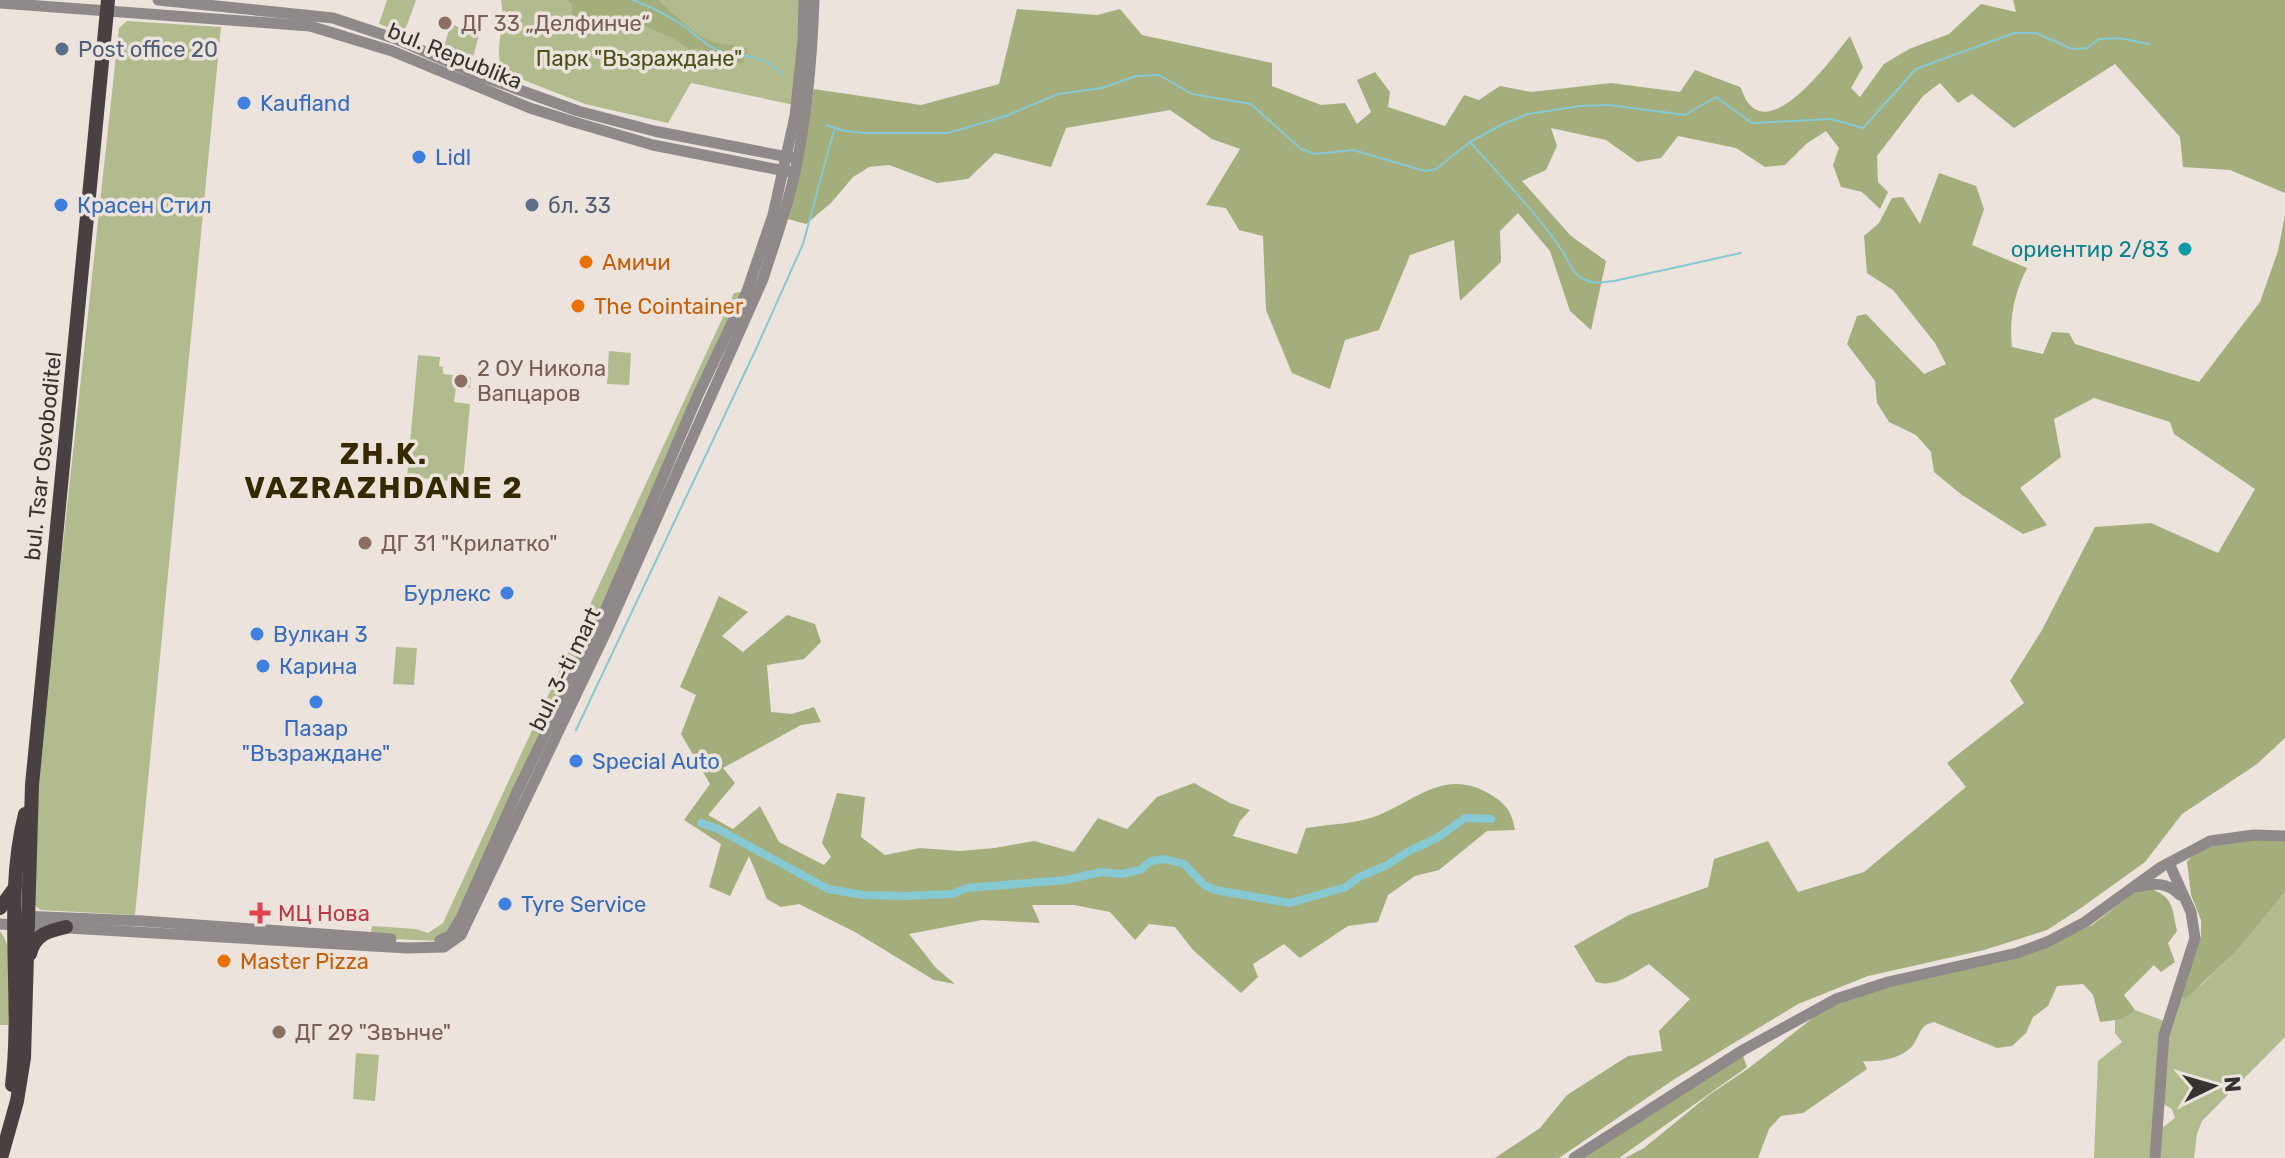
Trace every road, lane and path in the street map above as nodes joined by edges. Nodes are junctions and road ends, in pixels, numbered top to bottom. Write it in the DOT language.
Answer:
graph roads {
  1 [pos="158,0"];
  2 [pos="804,0"];
  3 [pos="814,0"];
  4 [pos="0,3"];
  5 [pos="108,5"];
  6 [pos="792,158"];
  7 [pos="789,172"];
  8 [pos="32,785"];
  9 [pos="2285,836"];
  10 [pos="2183,854"];
  11 [pos="2169,863"];
  12 [pos="16,885"];
  13 [pos="2133,888"];
  14 [pos="2185,901"];
  15 [pos="0,908"];
  16 [pos="14,921"];
  17 [pos="66,927"];
  18 [pos="27,979"];
  19 [pos="0,1136"];
  20 [pos="1,1158"];
  21 [pos="1574,1158"];
  22 [pos="2155,1158"];
  1 -- 6 [label="street, bul. Republika"];
  2 -- 6 [label="street, bul. 3-ti mart"];
  3 -- 6 [label="street, bul. 3-ti mart"];
  4 -- 5 [label="street, bul. Republika"];
  5 -- 7 [label="street, bul. Republika"];
  5 -- 8 [label="main road, bul. Tsar Osvoboditel"];
  6 -- 7 [label="street, bul. 3-ti mart"];
  7 -- 16 [label="street, bul. 3-ti mart"];
  7 -- 17 [label="street, bul. 3-ti mart"];
  8 -- 12 [label="main road, bul. Tsar Osvoboditel"];
  8 -- 16 [label="main road, bul. Tsar Osvoboditel"];
  9 -- 10 [label="street"];
  10 -- 11 [label="street"];
  10 -- 14 [label="street"];
  11 -- 13 [label="street"];
  11 -- 14 [label="street"];
  12 -- 15 [label="main road"];
  12 -- 16 [label="main road, bul. Tsar Osvoboditel"];
  13 -- 14 [label="street"];
  13 -- 21 [label="street"];
  14 -- 22 [label="street"];
  16 -- 17 [label="street, bul. 3-ti mart"];
  16 -- 18 [label="main road, bul. Tsar Osvoboditel"];
  16 -- 19 [label="main road, bul. Tsar Osvoboditel"];
  17 -- 18 [label="main road"];
  18 -- 20 [label="main road"];
}
